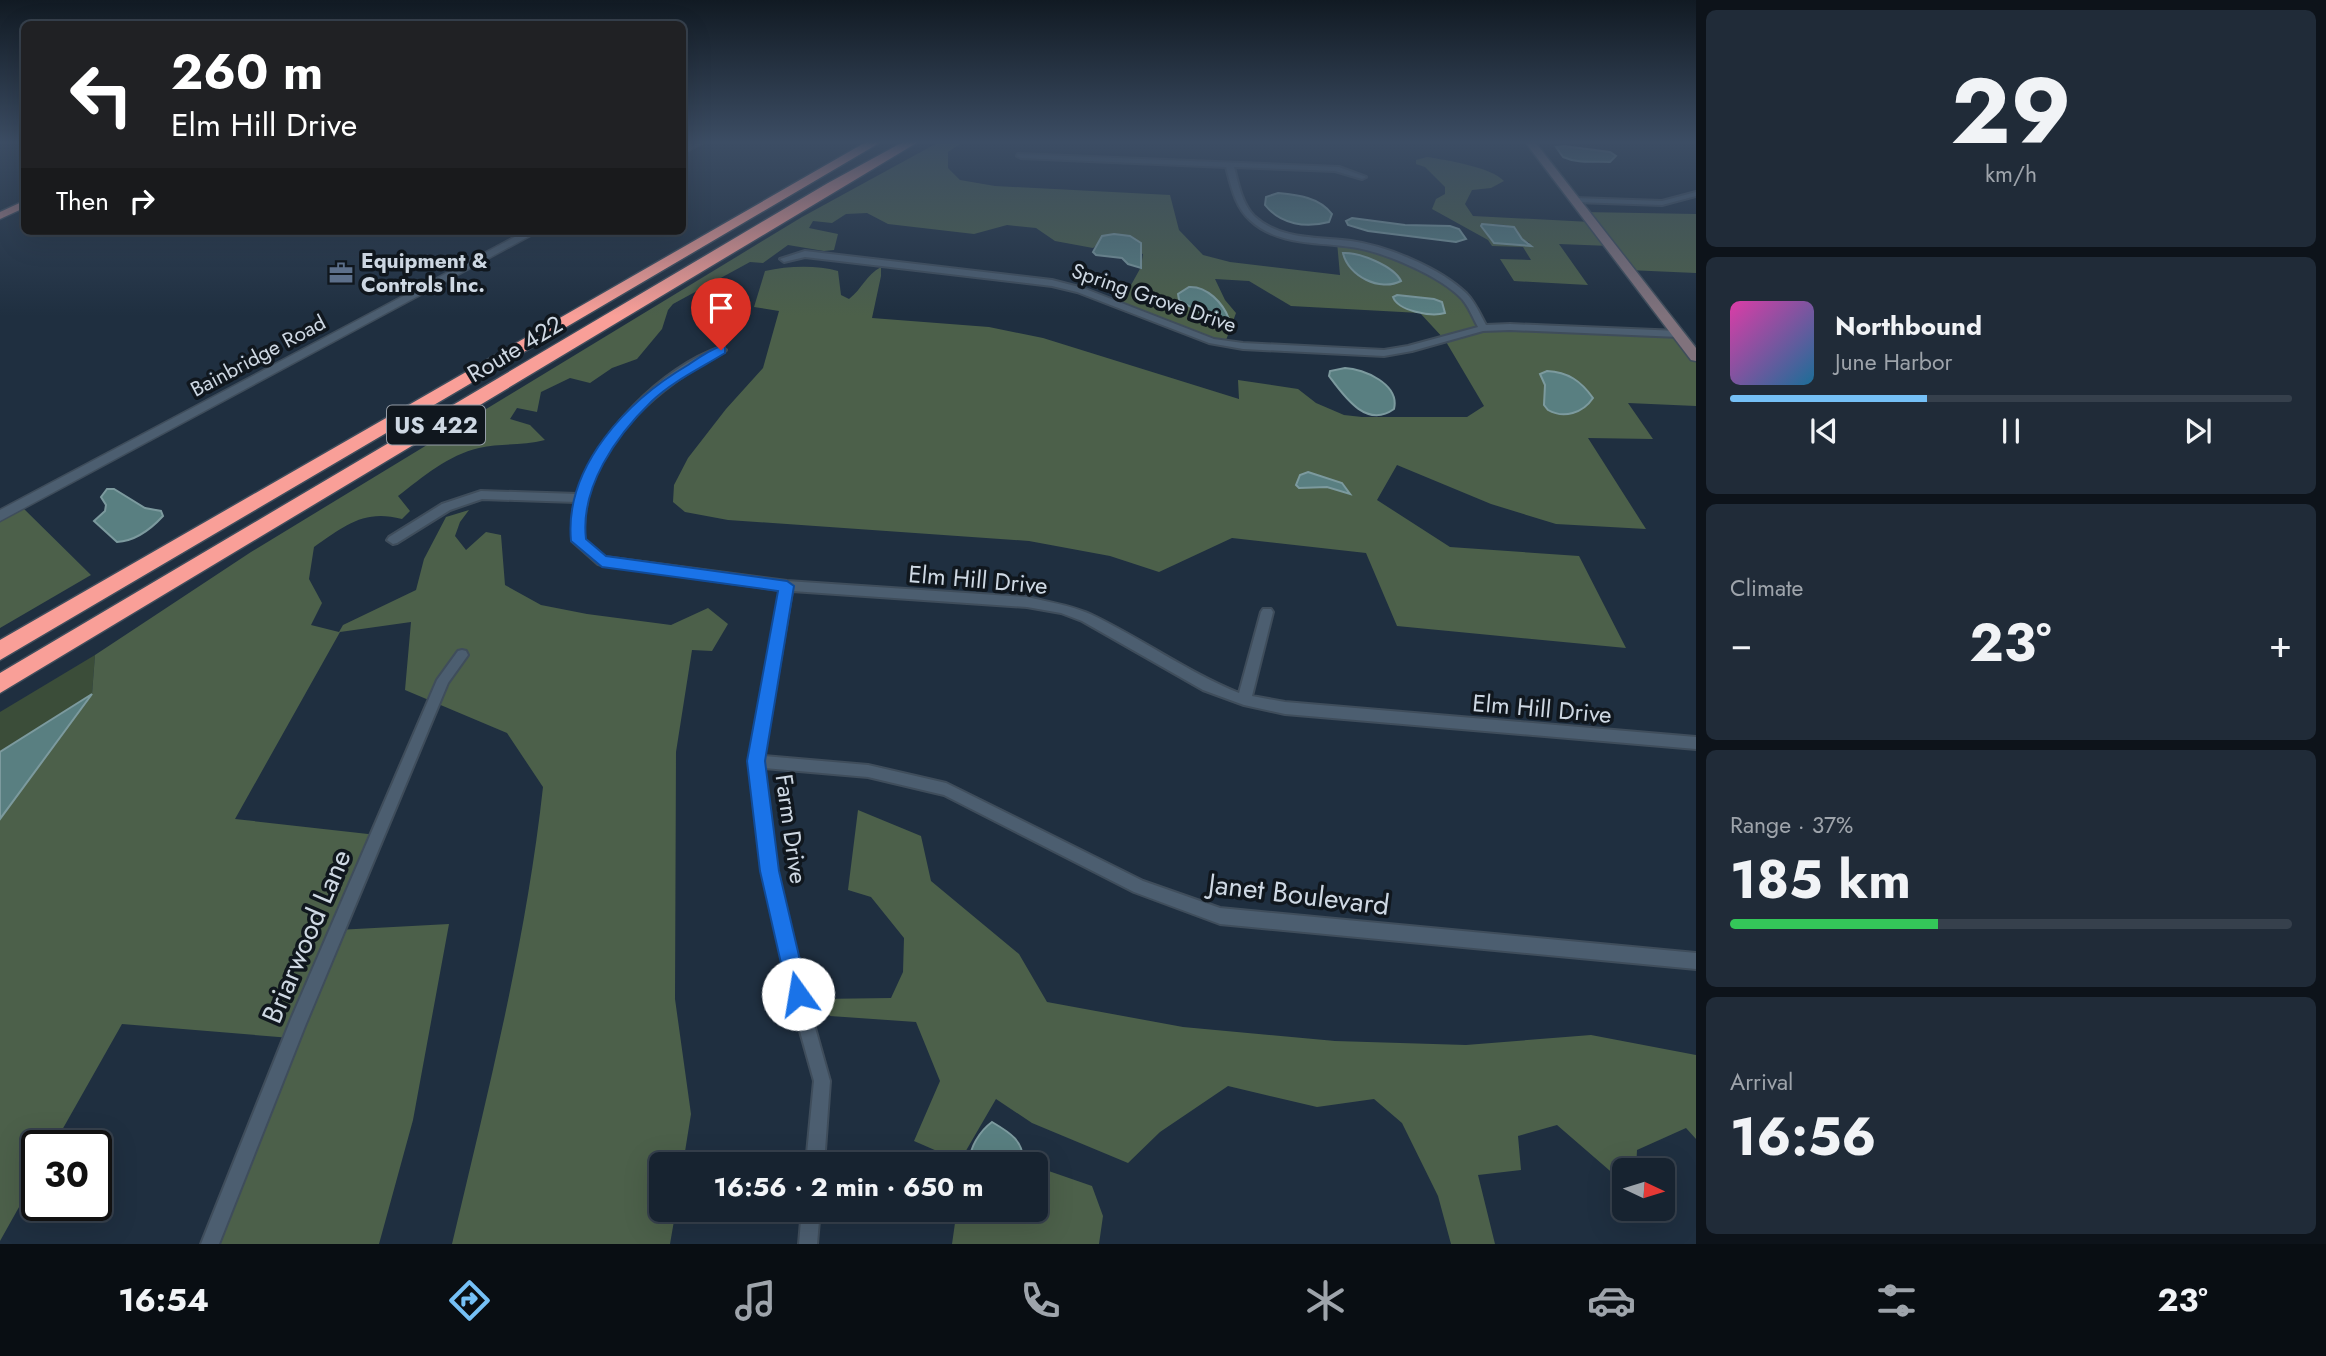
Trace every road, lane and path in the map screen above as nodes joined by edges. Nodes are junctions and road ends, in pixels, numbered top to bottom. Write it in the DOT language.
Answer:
graph roads {
  1 [pos="775,200"];
  2 [pos="812,200"];
  3 [pos="1241,200"];
  4 [pos="1575,200"];
  5 [pos="1577,200"];
  6 [pos="1673,200"];
  7 [pos="21,206"];
  8 [pos="0,216"];
  9 [pos="527,235"];
  10 [pos="784,258"];
  11 [pos="1483,328"];
  12 [pos="1679,334"];
  13 [pos="721,350"];
  14 [pos="1696,357"];
  15 [pos="581,498"];
  16 [pos="0,516"];
  17 [pos="393,541"];
  18 [pos="787,586"];
  19 [pos="1267,612"];
  20 [pos="0,651"];
  21 [pos="463,655"];
  22 [pos="0,684"];
  23 [pos="1244,700"];
  24 [pos="1696,743"];
  25 [pos="756,761"];
  26 [pos="1696,961"];
  27 [pos="816,1152"];
  28 [pos="810,1222"];
  29 [pos="210,1244"];
  30 [pos="808,1244"];
  1 -- 20 [label="highway, Route 422 / US 422"];
  2 -- 22 [label="highway, Route 422 / US 422"];
  3 -- 11 [label="street"];
  4 -- 12 [label="main road"];
  5 -- 6 [label="street"];
  7 -- 8 [label="main road"];
  9 -- 16 [label="street, Bainbridge Road"];
  10 -- 11 [label="street, Spring Grove Drive"];
  11 -- 12 [label="street, Spring Grove Drive"];
  12 -- 14 [label="main road"];
  13 -- 15 [label="street, Elm Hill Drive"];
  15 -- 17 [label="street"];
  15 -- 18 [label="street, Elm Hill Drive"];
  18 -- 23 [label="street, Elm Hill Drive"];
  18 -- 25 [label="street, Farm Drive"];
  19 -- 23 [label="street"];
  21 -- 29 [label="street, Briarwood Lane"];
  23 -- 24 [label="street, Elm Hill Drive"];
  25 -- 26 [label="street, Janet Boulevard"];
  25 -- 27 [label="street, Farm Drive"];
  28 -- 30 [label="street"];
}
